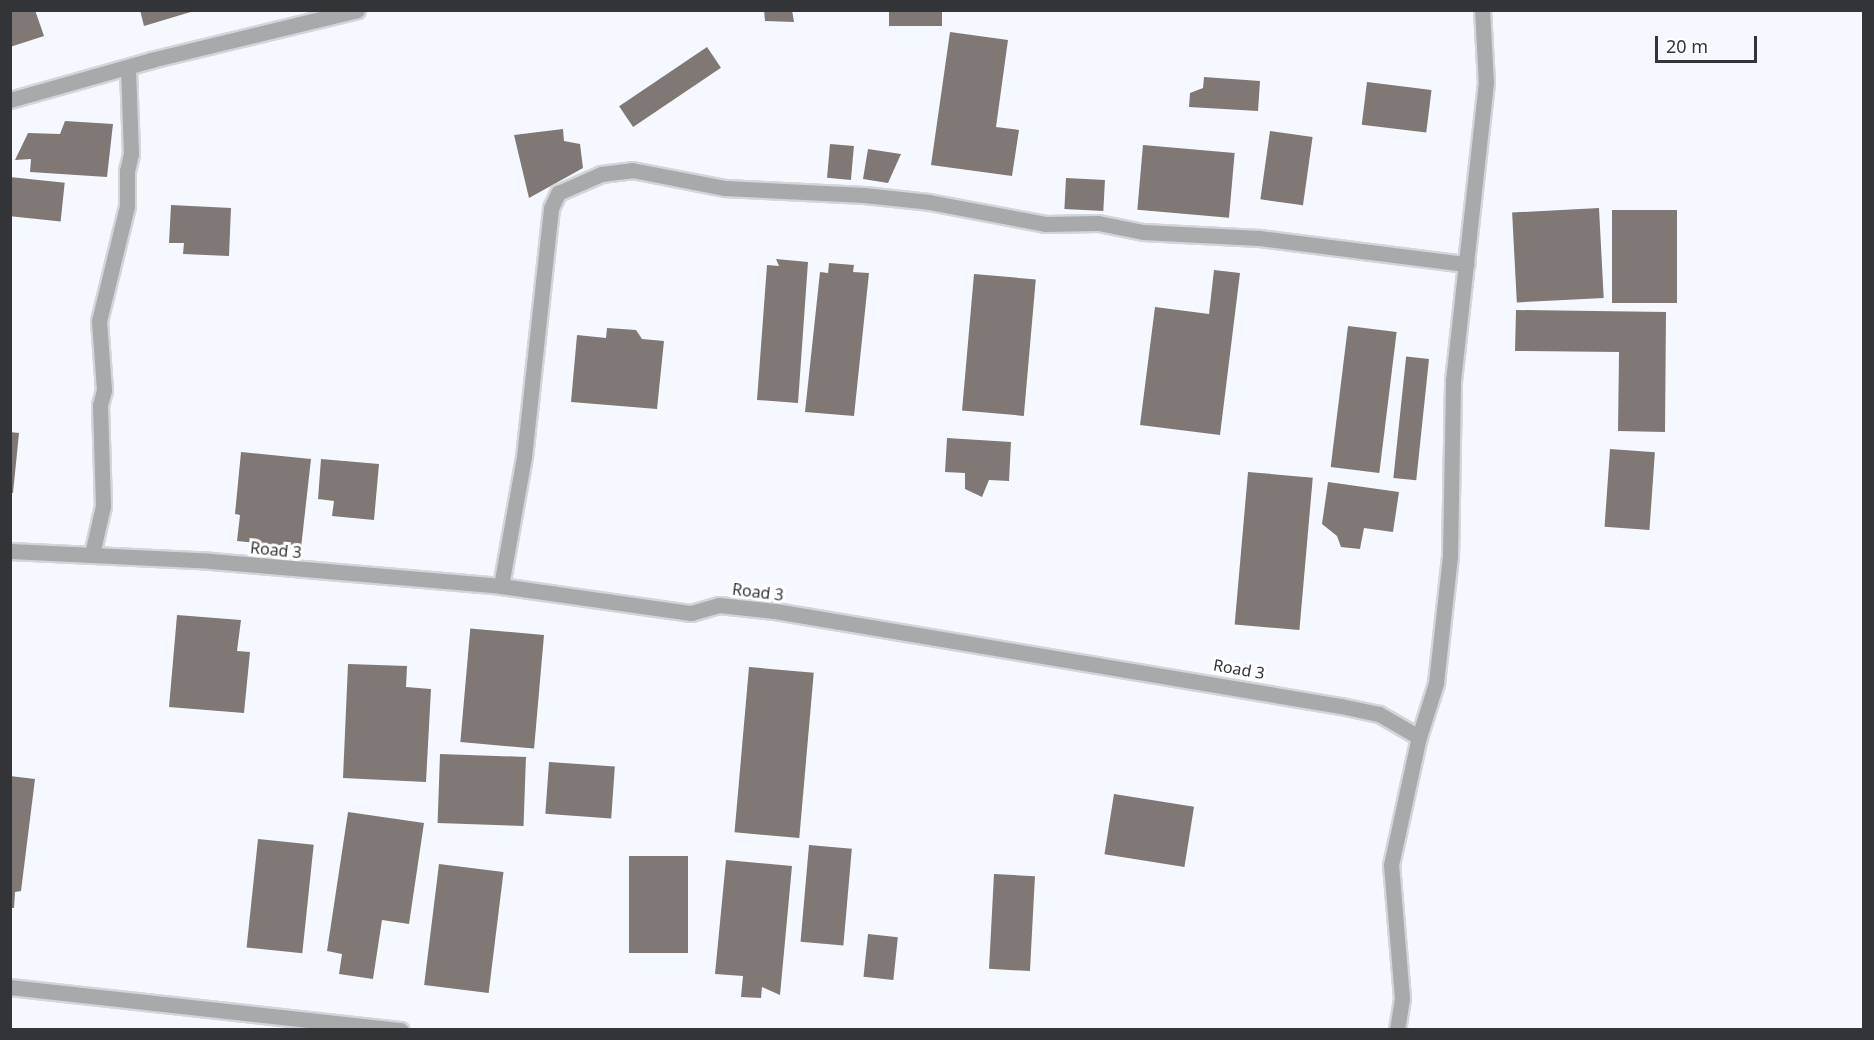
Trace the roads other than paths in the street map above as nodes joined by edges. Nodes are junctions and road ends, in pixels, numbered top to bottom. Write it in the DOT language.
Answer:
graph roads {
  1 [pos="357,10"];
  2 [pos="1482,10"];
  3 [pos="128,67"];
  4 [pos="10,100"];
  5 [pos="1466,264"];
  6 [pos="10,551"];
  7 [pos="92,554"];
  8 [pos="501,586"];
  9 [pos="1419,737"];
  10 [pos="10,987"];
  11 [pos="401,1029"];
  12 [pos="1397,1029"];
  1 -- 3 [label="street"];
  2 -- 5 [label="street"];
  3 -- 4 [label="street"];
  3 -- 7 [label="street"];
  5 -- 8 [label="street"];
  5 -- 9 [label="street"];
  6 -- 7 [label="street, Road 3"];
  7 -- 8 [label="street, Road 3"];
  8 -- 9 [label="street, Road 3"];
  9 -- 12 [label="street"];
  10 -- 11 [label="street"];
}
